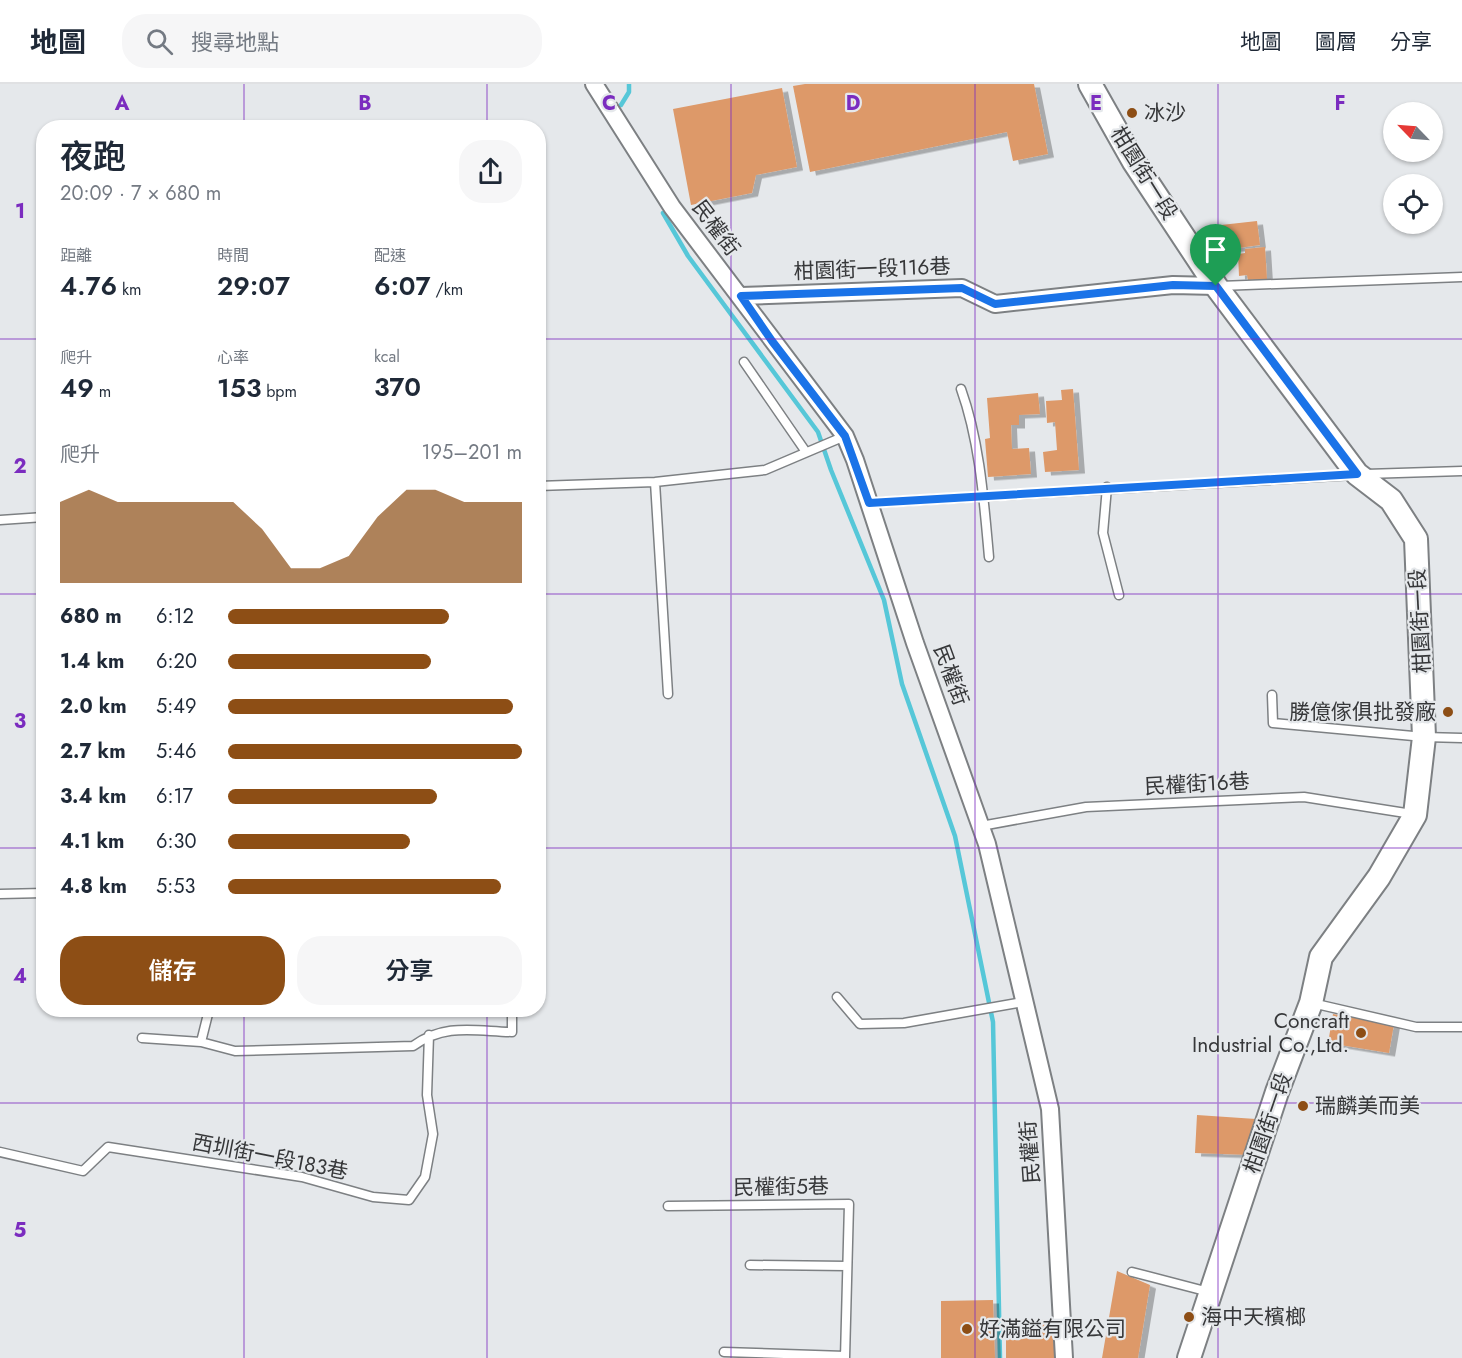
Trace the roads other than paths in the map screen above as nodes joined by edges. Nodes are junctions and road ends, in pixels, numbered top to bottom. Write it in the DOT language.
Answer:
graph roads {
  1 [pos="594,84"];
  2 [pos="1090,84"];
  3 [pos="1462,277"];
  4 [pos="1216,286"];
  5 [pos="741,296"];
  6 [pos="744,362"];
  7 [pos="961,389"];
  8 [pos="845,436"];
  9 [pos="807,452"];
  10 [pos="1462,471"];
  11 [pos="1357,474"];
  12 [pos="655,482"];
  13 [pos="546,486"];
  14 [pos="1107,487"];
  15 [pos="984,497"];
  16 [pos="869,503"];
  17 [pos="36,518"];
  18 [pos="0,520"];
  19 [pos="989,557"];
  20 [pos="1119,595"];
  21 [pos="668,694"];
  22 [pos="1272,695"];
  23 [pos="1424,737"];
  24 [pos="1462,738"];
  25 [pos="1415,815"];
  26 [pos="981,826"];
  27 [pos="36,893"];
  28 [pos="0,894"];
  29 [pos="837,997"];
  30 [pos="1023,1002"];
  31 [pos="1311,1003"];
  32 [pos="207,1017"];
  33 [pos="512,1017"];
  34 [pos="1462,1027"];
  35 [pos="429,1035"];
  36 [pos="142,1038"];
  37 [pos="201,1042"];
  38 [pos="0,1152"];
  39 [pos="668,1206"];
  40 [pos="750,1265"];
  41 [pos="847,1266"];
  42 [pos="1132,1272"];
  43 [pos="1210,1292"];
  44 [pos="724,1353"];
  45 [pos="845,1357"];
  46 [pos="1064,1358"];
  47 [pos="1189,1358"];
  1 -- 5 [label="street, 民權街"];
  2 -- 4 [label="street, 柑園街一段"];
  3 -- 4 [label="lane"];
  4 -- 5 [label="street, 柑園街一段116巷"];
  4 -- 11 [label="street, 柑園街一段"];
  5 -- 8 [label="street, 民權街"];
  6 -- 9 [label="lane"];
  7 -- 15 [label="lane"];
  8 -- 9 [label="lane"];
  8 -- 16 [label="street, 民權街"];
  9 -- 12 [label="lane"];
  10 -- 11 [label="lane"];
  11 -- 14 [label="lane"];
  11 -- 23 [label="street, 柑園街一段"];
  12 -- 13 [label="lane"];
  12 -- 21 [label="lane"];
  14 -- 15 [label="lane"];
  14 -- 20 [label="lane"];
  15 -- 16 [label="lane"];
  15 -- 19 [label="lane"];
  16 -- 26 [label="street, 民權街"];
  17 -- 18 [label="lane"];
  22 -- 23 [label="lane"];
  23 -- 24 [label="lane"];
  23 -- 25 [label="street, 柑園街一段"];
  25 -- 26 [label="lane, 民權街16巷"];
  25 -- 31 [label="street, 柑園街一段"];
  26 -- 30 [label="street, 民權街"];
  27 -- 28 [label="lane"];
  29 -- 30 [label="lane"];
  30 -- 46 [label="street, 民權街"];
  31 -- 34 [label="lane"];
  31 -- 43 [label="street, 柑園街一段"];
  32 -- 37 [label="lane"];
  33 -- 35 [label="lane"];
  35 -- 37 [label="lane"];
  35 -- 38 [label="lane, 西圳街一段183巷"];
  36 -- 37 [label="lane"];
  39 -- 41 [label="lane, 民權街5巷"];
  40 -- 41 [label="lane"];
  41 -- 45 [label="lane, 民權街5巷"];
  42 -- 43 [label="lane"];
  43 -- 47 [label="street, 柑園街一段"];
  44 -- 45 [label="lane"];
}
